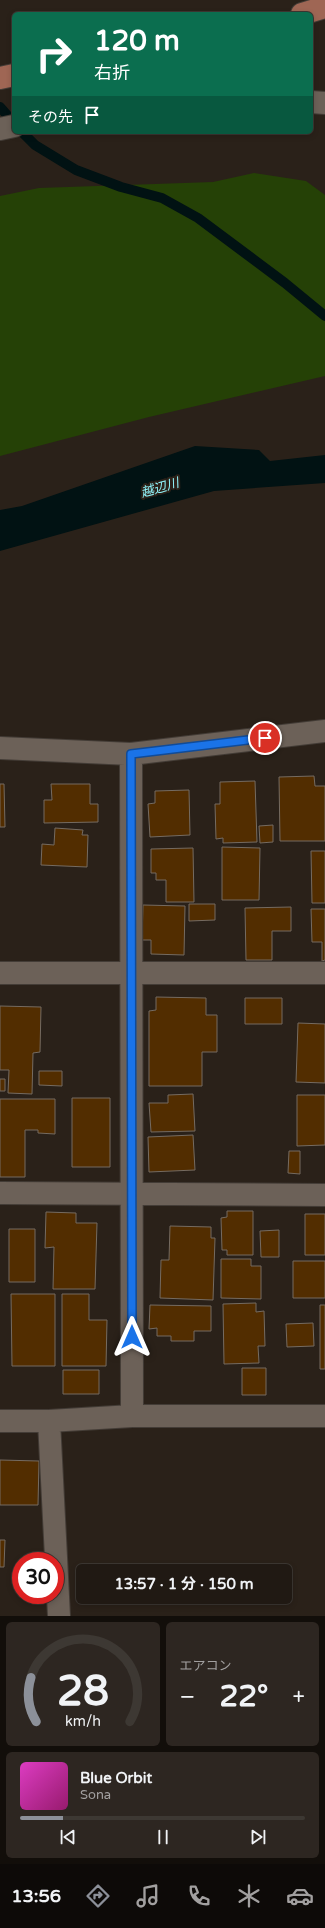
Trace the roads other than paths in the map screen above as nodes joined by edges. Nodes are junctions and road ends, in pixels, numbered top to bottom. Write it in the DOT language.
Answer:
graph roads {
  1 [pos="325,7"];
  2 [pos="309,12"];
  3 [pos="12,75"];
  4 [pos="0,78"];
  5 [pos="313,102"];
  6 [pos="325,104"];
  7 [pos="12,126"];
  8 [pos="0,129"];
  9 [pos="325,731"];
  10 [pos="0,748"];
  11 [pos="131,754"];
  12 [pos="0,973"];
  13 [pos="130,973"];
  14 [pos="325,973"];
  15 [pos="0,1193"];
  16 [pos="132,1194"];
  17 [pos="325,1195"];
  18 [pos="132,1416"];
  19 [pos="325,1416"];
  20 [pos="0,1421"];
  21 [pos="49,1421"];
  22 [pos="59,1616"];
  1 -- 2 [label="main road"];
  3 -- 4 [label="main road"];
  5 -- 6 [label="street"];
  7 -- 8 [label="street"];
  9 -- 11 [label="street"];
  10 -- 11 [label="street"];
  11 -- 13 [label="street"];
  12 -- 13 [label="street"];
  13 -- 14 [label="street"];
  13 -- 16 [label="street"];
  15 -- 16 [label="street"];
  16 -- 17 [label="street"];
  16 -- 18 [label="street"];
  18 -- 19 [label="street"];
  18 -- 21 [label="street"];
  20 -- 21 [label="street"];
  21 -- 22 [label="street"];
}
